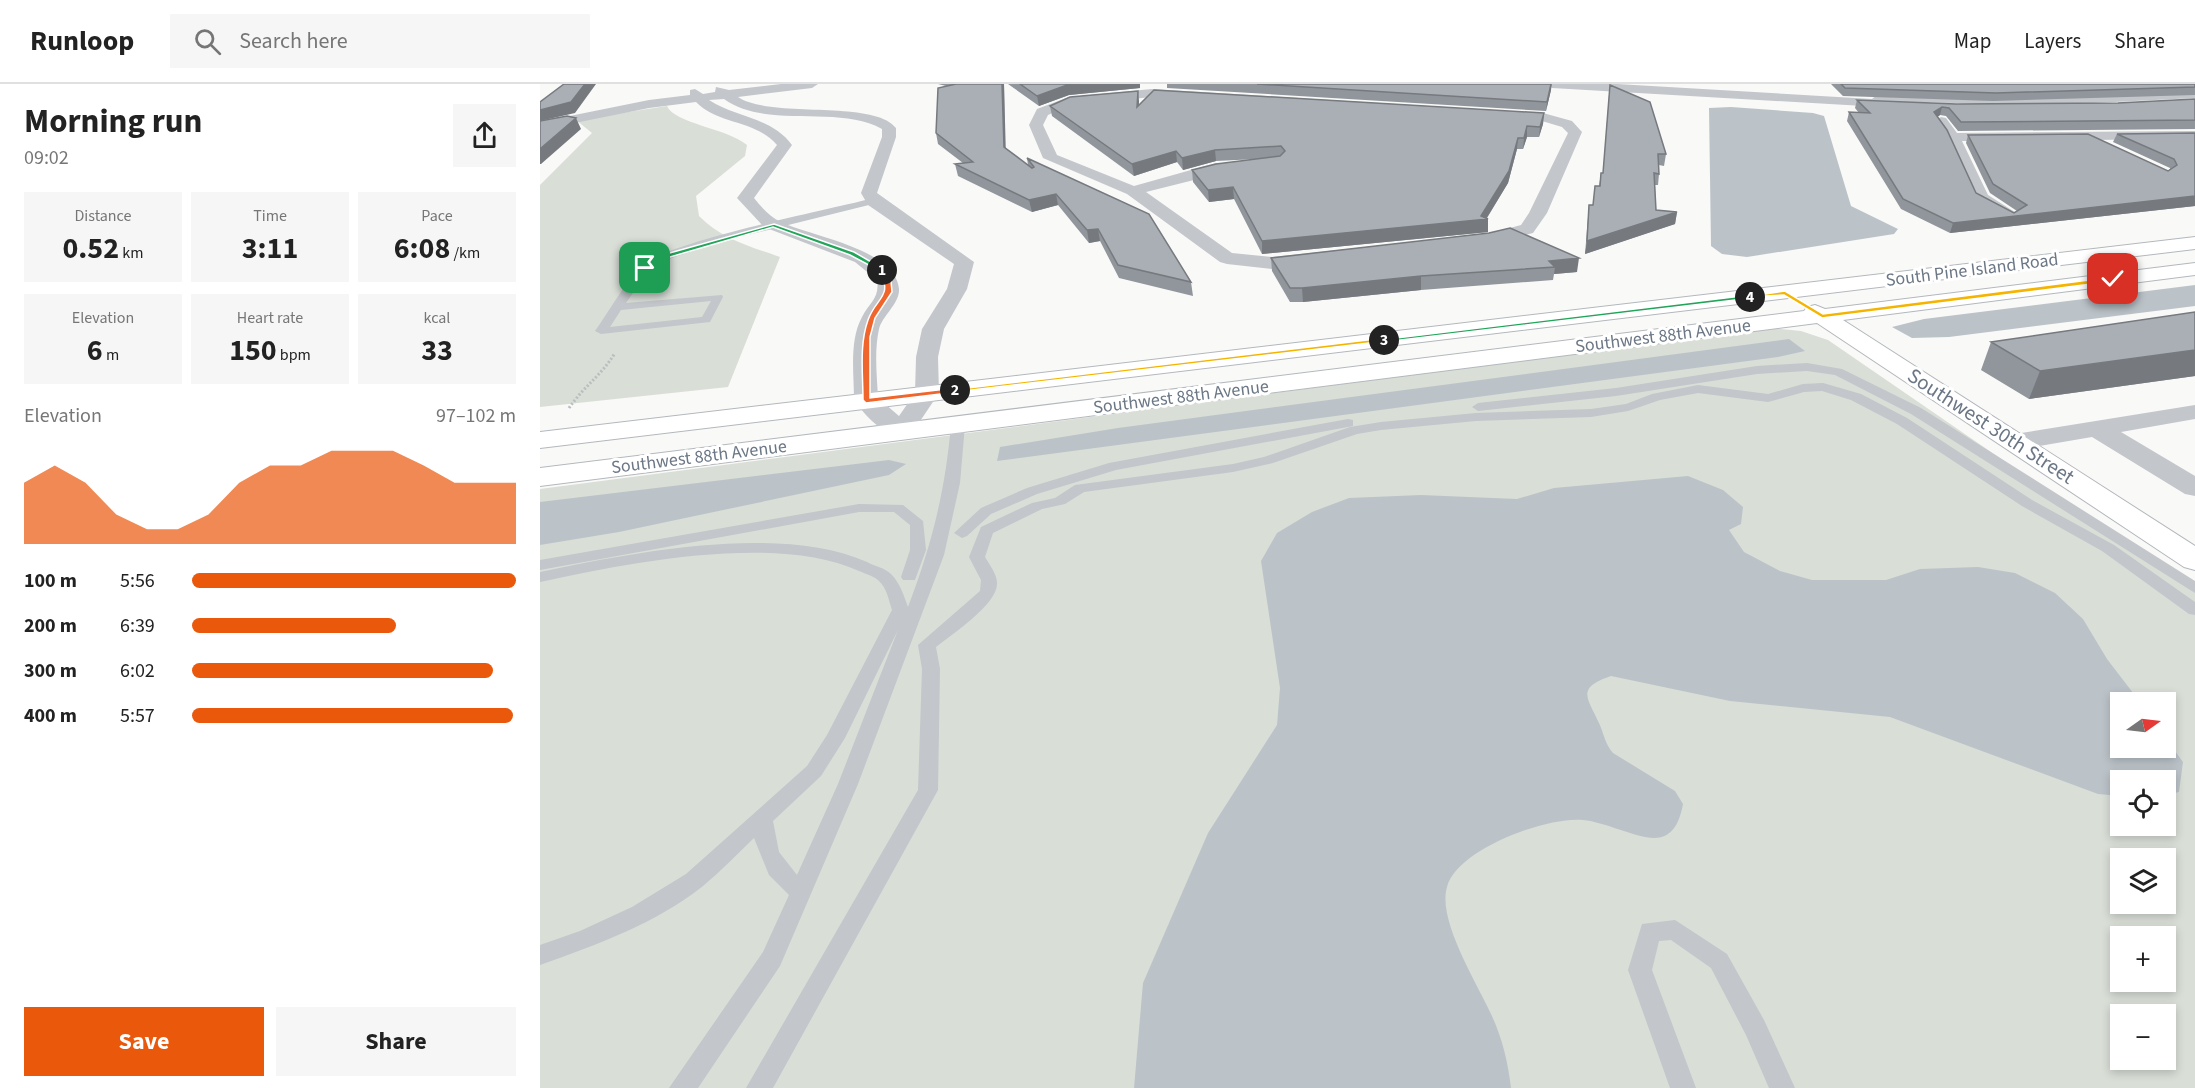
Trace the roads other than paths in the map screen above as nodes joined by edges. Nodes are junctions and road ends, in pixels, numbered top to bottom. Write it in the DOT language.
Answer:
graph roads {
  1 [pos="774,84"];
  2 [pos="812,84"];
  3 [pos="1552,84"];
  4 [pos="1633,84"];
  5 [pos="2104,84"];
  6 [pos="2130,84"];
  7 [pos="1154,89"];
  8 [pos="722,92"];
  9 [pos="696,95"];
  10 [pos="2145,97"];
  11 [pos="2168,100"];
  12 [pos="2192,102"];
  13 [pos="540,120"];
  14 [pos="1941,121"];
  15 [pos="540,126"];
  16 [pos="2195,135"];
  17 [pos="1953,137"];
  18 [pos="2084,137"];
  19 [pos="2114,151"];
  20 [pos="1251,164"];
  21 [pos="1133,191"];
  22 [pos="874,201"];
  23 [pos="2012,216"];
  24 [pos="774,225"];
  25 [pos="2195,243"];
  26 [pos="2195,269"];
  27 [pos="1785,293"];
  28 [pos="617,307"];
  29 [pos="1822,316"];
  30 [pos="927,393"];
  31 [pos="866,400"];
  32 [pos="2195,412"];
  33 [pos="958,425"];
  34 [pos="2094,427"];
  35 [pos="901,431"];
  36 [pos="540,440"];
  37 [pos="2015,442"];
  38 [pos="540,477"];
  39 [pos="2195,488"];
  40 [pos="962,533"];
  41 [pos="2195,560"];
  42 [pos="540,565"];
  43 [pos="540,577"];
  44 [pos="909,577"];
  45 [pos="2195,588"];
  46 [pos="2195,610"];
  47 [pos="762,819"];
  48 [pos="801,892"];
  49 [pos="540,955"];
  50 [pos="682,1088"];
  51 [pos="759,1088"];
  52 [pos="1683,1088"];
  53 [pos="1782,1088"];
  1 -- 8 [label="street"];
  2 -- 8 [label="street"];
  3 -- 11 [label="street"];
  4 -- 10 [label="street"];
  5 -- 10 [label="street"];
  6 -- 11 [label="street"];
  7 -- 21 [label="street"];
  7 -- 21 [label="street"];
  8 -- 9 [label="street"];
  8 -- 22 [label="street"];
  9 -- 13 [label="street"];
  9 -- 15 [label="street"];
  9 -- 24 [label="street"];
  10 -- 11 [label="street"];
  11 -- 12 [label="street"];
  14 -- 17 [label="street"];
  16 -- 18 [label="street"];
  17 -- 18 [label="street"];
  17 -- 23 [label="street"];
  18 -- 19 [label="street"];
  20 -- 21 [label="street"];
  22 -- 24 [label="lane"];
  22 -- 30 [label="street"];
  24 -- 28 [label="lane"];
  24 -- 31 [label="street"];
  25 -- 27 [label="main road, South Pine Island Road"];
  26 -- 29 [label="main road, South Pine Island Road"];
  27 -- 29 [label="main road, Southwest 30th Street"];
  27 -- 30 [label="main road, Southwest 88th Avenue"];
  28 -- 28 [label="lane"];
  29 -- 33 [label="main road, Southwest 88th Avenue"];
  29 -- 37 [label="main road, Southwest 30th Street"];
  30 -- 31 [label="main road, Southwest 88th Avenue"];
  30 -- 35 [label="street"];
  31 -- 35 [label="street"];
  31 -- 36 [label="main road, Southwest 88th Avenue"];
  32 -- 34 [label="street"];
  33 -- 35 [label="main road, Southwest 88th Avenue"];
  33 -- 48 [label="lane"];
  34 -- 37 [label="street"];
  34 -- 39 [label="street"];
  35 -- 38 [label="main road, Southwest 88th Avenue"];
  37 -- 41 [label="main road, Southwest 30th Street"];
  40 -- 45 [label="lane"];
  42 -- 44 [label="lane"];
  43 -- 47 [label="lane"];
  46 -- 51 [label="lane"];
  47 -- 48 [label="lane"];
  47 -- 49 [label="lane"];
  48 -- 50 [label="lane"];
  52 -- 53 [label="lane"];
}
